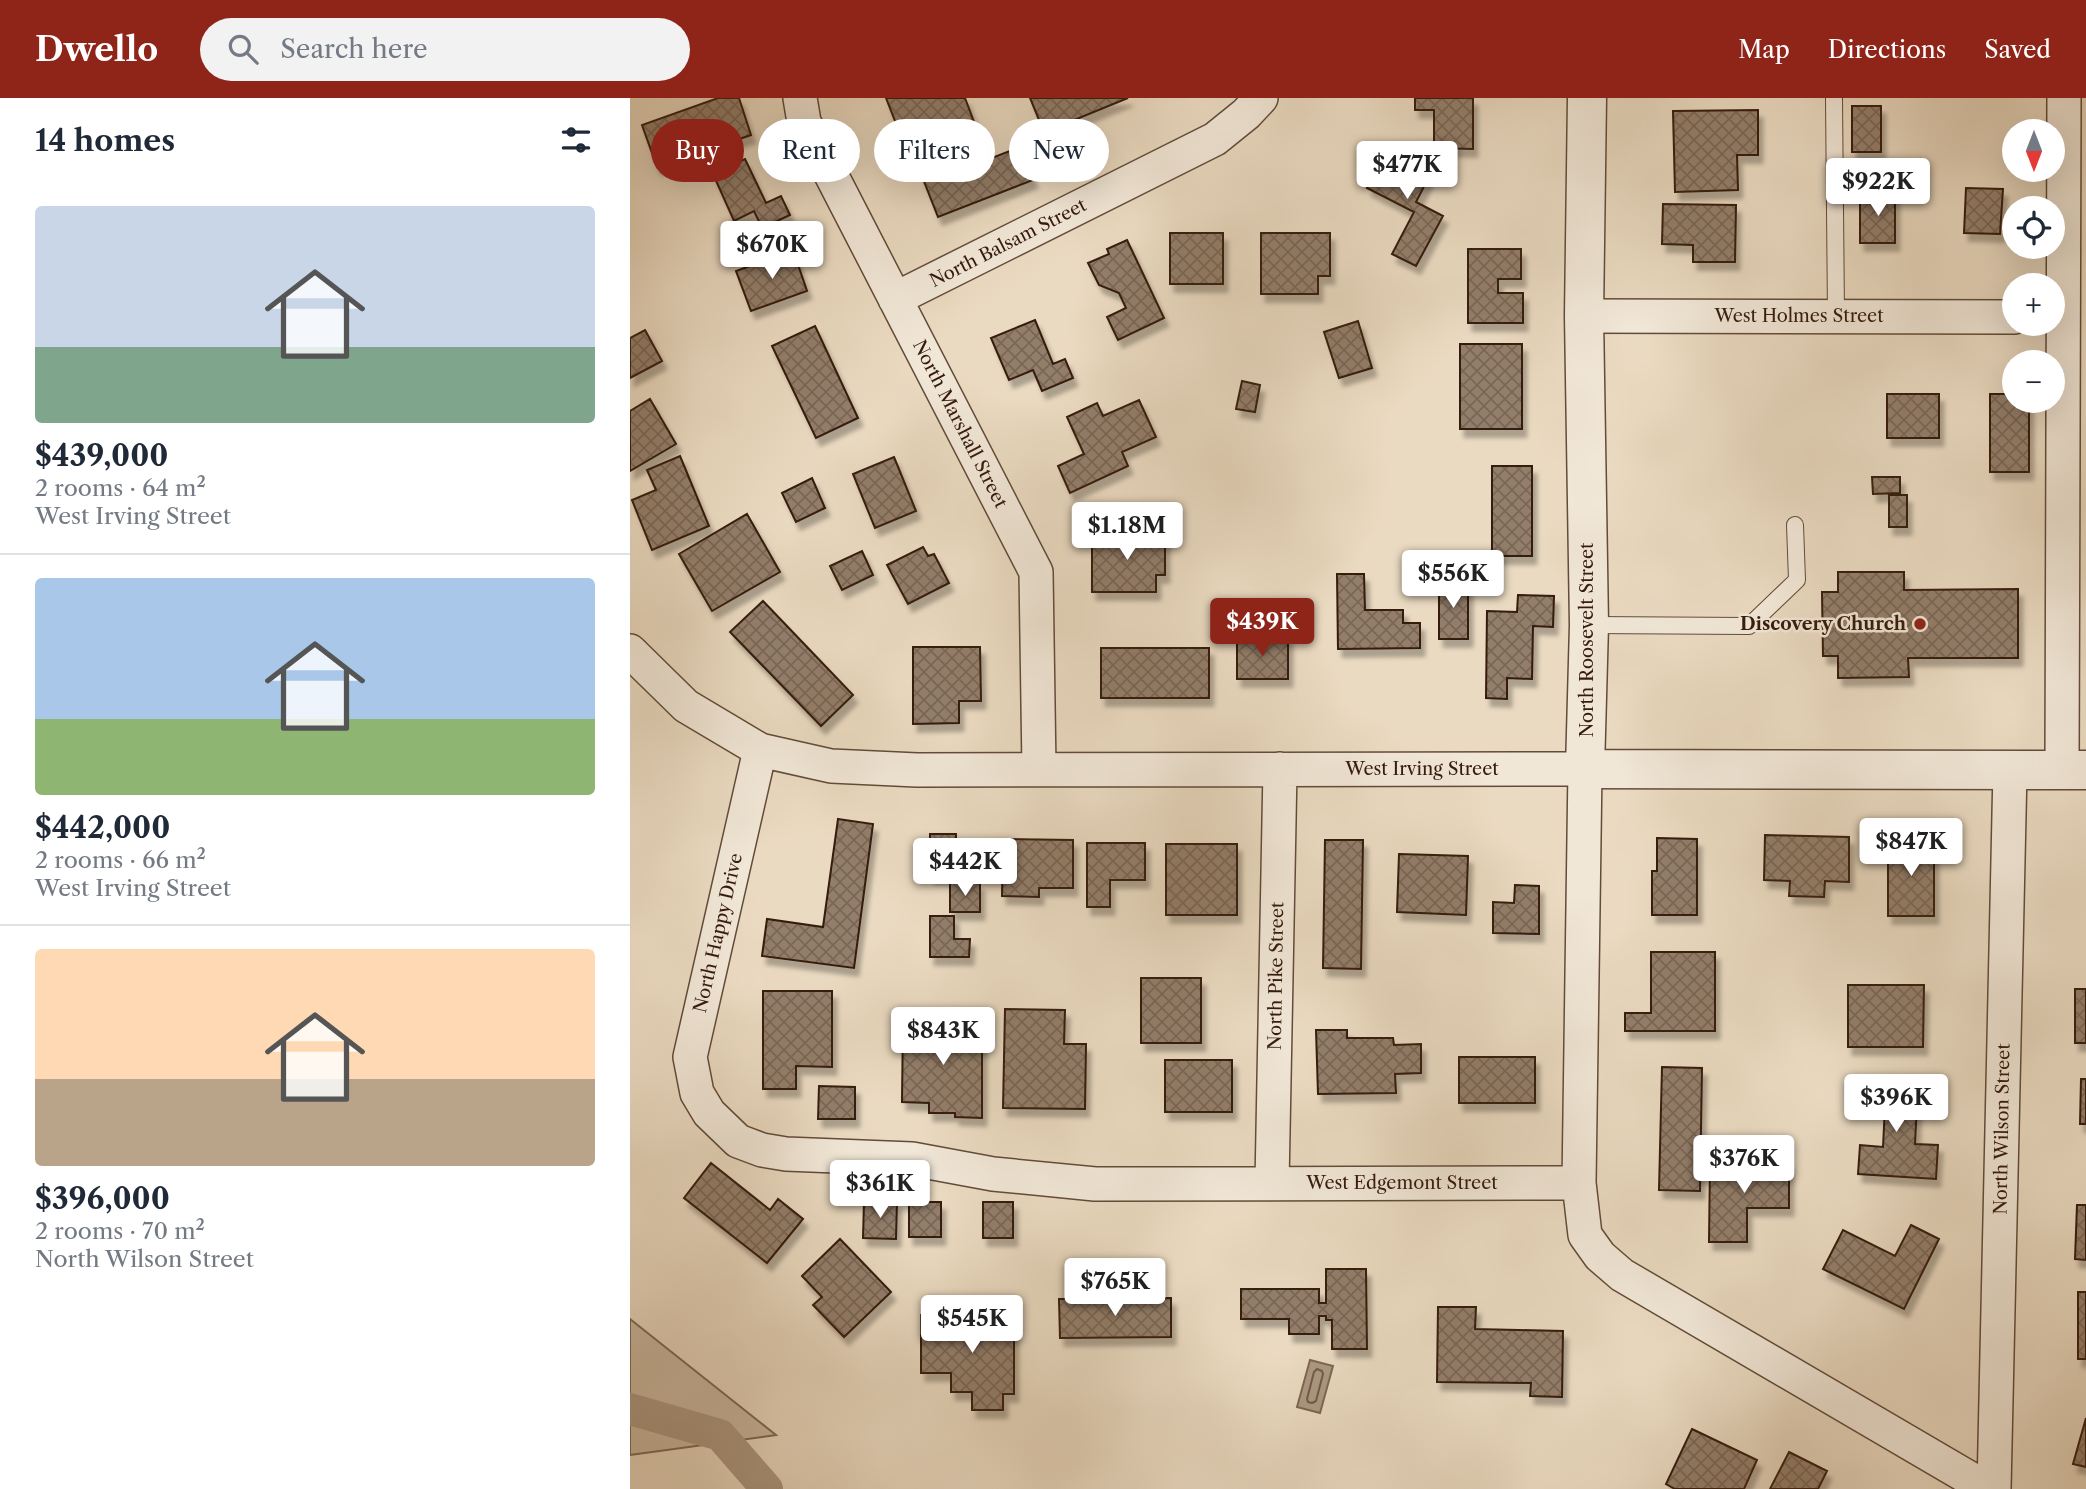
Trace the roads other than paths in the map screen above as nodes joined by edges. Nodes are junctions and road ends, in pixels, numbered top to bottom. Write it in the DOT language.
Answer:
graph roads {
  1 [pos="800,98"];
  2 [pos="1261,98"];
  3 [pos="1587,98"];
  4 [pos="1834,98"];
  5 [pos="2064,98"];
  6 [pos="895,299"];
  7 [pos="1584,316"];
  8 [pos="1836,316"];
  9 [pos="2002,317"];
  10 [pos="2067,317"];
  11 [pos="1795,525"];
  12 [pos="1589,625"];
  13 [pos="630,651"];
  14 [pos="760,750"];
  15 [pos="1039,769"];
  16 [pos="1280,769"];
  17 [pos="1586,769"];
  18 [pos="2010,770"];
  19 [pos="2074,770"];
  20 [pos="709,1113"];
  21 [pos="1272,1183"];
  22 [pos="1579,1183"];
  23 [pos="1988,1489"];
  24 [pos="1994,1489"];
  1 -- 6 [label="street, North Marshall Street"];
  2 -- 6 [label="street, North Balsam Street"];
  3 -- 7 [label="street, North Roosevelt Street"];
  4 -- 8 [label="lane"];
  5 -- 10 [label="street"];
  6 -- 15 [label="street, North Marshall Street"];
  7 -- 8 [label="street, West Holmes Street"];
  7 -- 12 [label="street, North Roosevelt Street"];
  8 -- 9 [label="street, West Holmes Street"];
  10 -- 19 [label="street"];
  11 -- 12 [label="lane"];
  12 -- 17 [label="street, North Roosevelt Street"];
  13 -- 14 [label="street, West Irving Street"];
  14 -- 15 [label="street, West Irving Street"];
  14 -- 20 [label="street, North Happy Drive"];
  15 -- 16 [label="street, West Irving Street"];
  16 -- 17 [label="street, West Irving Street"];
  16 -- 21 [label="street, North Pike Street"];
  17 -- 18 [label="street, West Irving Street"];
  17 -- 22 [label="street, North Roosevelt Street"];
  18 -- 19 [label="street, West Irving Street"];
  18 -- 24 [label="street, North Wilson Street"];
  20 -- 21 [label="street, West Edgemont Street"];
  21 -- 22 [label="street, West Edgemont Street"];
  22 -- 23 [label="street"];
}
